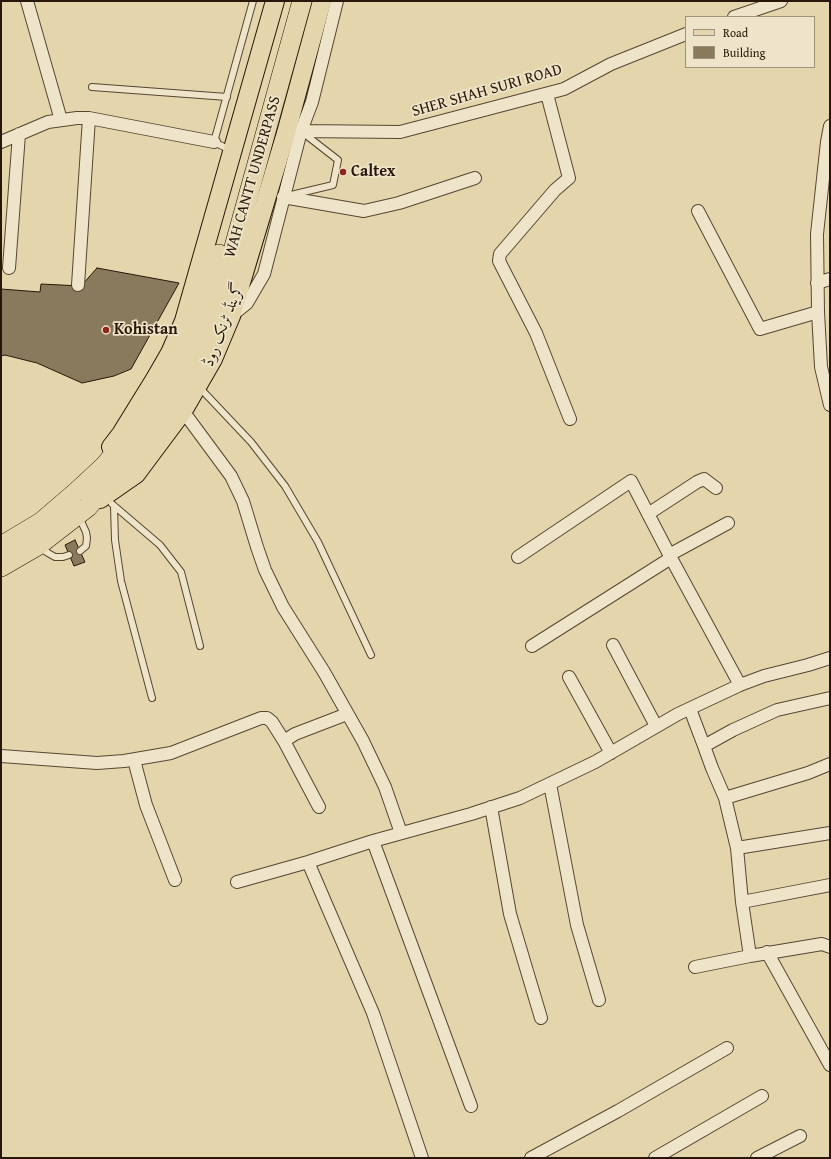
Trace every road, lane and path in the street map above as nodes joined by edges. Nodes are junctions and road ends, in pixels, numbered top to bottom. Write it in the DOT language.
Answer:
graph roads {
  1 [pos="27,1"];
  2 [pos="253,1"];
  3 [pos="275,1"];
  4 [pos="289,1"];
  5 [pos="302,1"];
  6 [pos="322,1"];
  7 [pos="337,1"];
  8 [pos="781,1"];
  9 [pos="737,16"];
  10 [pos="685,34"];
  11 [pos="92,86"];
  12 [pos="547,94"];
  13 [pos="227,97"];
  14 [pos="89,118"];
  15 [pos="61,120"];
  16 [pos="830,126"];
  17 [pos="293,132"];
  18 [pos="19,134"];
  19 [pos="1,142"];
  20 [pos="214,142"];
  21 [pos="232,151"];
  22 [pos="475,178"];
  23 [pos="283,197"];
  24 [pos="698,211"];
  25 [pos="9,268"];
  26 [pos="830,279"];
  27 [pos="817,283"];
  28 [pos="78,285"];
  29 [pos="818,312"];
  30 [pos="231,316"];
  31 [pos="825,343"];
  32 [pos="198,386"];
  33 [pos="830,405"];
  34 [pos="183,411"];
  35 [pos="570,419"];
  36 [pos="716,488"];
  37 [pos="76,492"];
  38 [pos="109,501"];
  39 [pos="83,512"];
  40 [pos="648,514"];
  41 [pos="728,523"];
  42 [pos="39,545"];
  43 [pos="1,546"];
  44 [pos="80,551"];
  45 [pos="69,555"];
  46 [pos="670,556"];
  47 [pos="518,557"];
  48 [pos="1,567"];
  49 [pos="613,645"];
  50 [pos="200,646"];
  51 [pos="532,646"];
  52 [pos="371,655"];
  53 [pos="830,658"];
  54 [pos="569,676"];
  55 [pos="740,685"];
  56 [pos="152,698"];
  57 [pos="830,698"];
  58 [pos="690,709"];
  59 [pos="347,714"];
  60 [pos="656,726"];
  61 [pos="284,741"];
  62 [pos="704,746"];
  63 [pos="611,753"];
  64 [pos="1,756"];
  65 [pos="134,760"];
  66 [pos="830,764"];
  67 [pos="550,784"];
  68 [pos="725,798"];
  69 [pos="319,807"];
  70 [pos="491,808"];
  71 [pos="401,833"];
  72 [pos="830,833"];
  73 [pos="373,841"];
  74 [pos="737,848"];
  75 [pos="308,862"];
  76 [pos="175,880"];
  77 [pos="237,882"];
  78 [pos="830,885"];
  79 [pos="742,902"];
  80 [pos="830,947"];
  81 [pos="767,952"];
  82 [pos="750,956"];
  83 [pos="695,967"];
  84 [pos="599,1000"];
  85 [pos="541,1018"];
  86 [pos="727,1048"];
  87 [pos="830,1064"];
  88 [pos="762,1096"];
  89 [pos="471,1106"];
  90 [pos="800,1136"];
  91 [pos="422,1158"];
  92 [pos="531,1158"];
  93 [pos="655,1158"];
  94 [pos="757,1158"];
  1 -- 15 [label="street"];
  2 -- 13 [label="lane"];
  3 -- 21 [label="main road"];
  4 -- 37 [label="highway, WAH CANTT UNDERPASS"];
  5 -- 39 [label="highway, WAH CANTT UNDERPASS"];
  6 -- 17 [label="main road, گرینڈ ٹرنک روڈ"];
  7 -- 17 [label="street"];
  8 -- 9 [label="street"];
  10 -- 12 [label="street, SHER SHAH SURI ROAD"];
  11 -- 13 [label="lane"];
  12 -- 17 [label="street, SHER SHAH SURI ROAD"];
  12 -- 35 [label="street"];
  13 -- 20 [label="lane"];
  14 -- 15 [label="street"];
  14 -- 20 [label="street"];
  14 -- 28 [label="street"];
  15 -- 18 [label="street"];
  16 -- 27 [label="street"];
  17 -- 23 [label="street"];
  17 -- 23 [label="lane"];
  17 -- 30 [label="main road, گرینڈ ٹرنک روڈ"];
  18 -- 19 [label="street"];
  18 -- 25 [label="street"];
  20 -- 21 [label="lane"];
  21 -- 37 [label="main road"];
  22 -- 23 [label="street"];
  23 -- 30 [label="street"];
  24 -- 29 [label="street"];
  26 -- 27 [label="street"];
  27 -- 29 [label="street"];
  29 -- 31 [label="street"];
  30 -- 32 [label="main road, گرینڈ ٹرنک روڈ"];
  31 -- 33 [label="street"];
  32 -- 34 [label="main road, گرینڈ ٹرنک روڈ"];
  32 -- 52 [label="lane"];
  34 -- 38 [label="main road, گرینڈ ٹرنک روڈ"];
  34 -- 59 [label="street"];
  36 -- 40 [label="street"];
  37 -- 43 [label="highway"];
  38 -- 39 [label="main road, گرینڈ ٹرنک روڈ"];
  38 -- 50 [label="lane"];
  38 -- 56 [label="lane"];
  39 -- 42 [label="highway, گرینڈ ٹرنک روڈ"];
  39 -- 44 [label="lane"];
  40 -- 46 [label="street"];
  40 -- 47 [label="street"];
  41 -- 46 [label="street"];
  42 -- 45 [label="lane"];
  42 -- 48 [label="highway, گرینڈ ٹرنک روڈ"];
  46 -- 51 [label="street"];
  46 -- 55 [label="street"];
  49 -- 60 [label="street"];
  53 -- 55 [label="street"];
  54 -- 63 [label="street"];
  55 -- 58 [label="street"];
  57 -- 62 [label="street"];
  58 -- 60 [label="street"];
  58 -- 62 [label="street"];
  59 -- 61 [label="street"];
  59 -- 71 [label="street"];
  60 -- 63 [label="street"];
  61 -- 65 [label="street"];
  61 -- 69 [label="street"];
  62 -- 68 [label="street"];
  63 -- 67 [label="street"];
  64 -- 65 [label="street"];
  65 -- 76 [label="street"];
  66 -- 68 [label="street"];
  67 -- 70 [label="street"];
  67 -- 84 [label="street"];
  68 -- 74 [label="street"];
  70 -- 71 [label="street"];
  70 -- 85 [label="street"];
  71 -- 73 [label="street"];
  72 -- 74 [label="street"];
  73 -- 75 [label="street"];
  73 -- 89 [label="street"];
  74 -- 79 [label="street"];
  75 -- 77 [label="street"];
  75 -- 91 [label="street"];
  78 -- 79 [label="street"];
  79 -- 82 [label="street"];
  80 -- 81 [label="street"];
  81 -- 82 [label="street"];
  81 -- 87 [label="street"];
  82 -- 83 [label="street"];
  86 -- 92 [label="street"];
  88 -- 93 [label="street"];
  90 -- 94 [label="street"];
}
